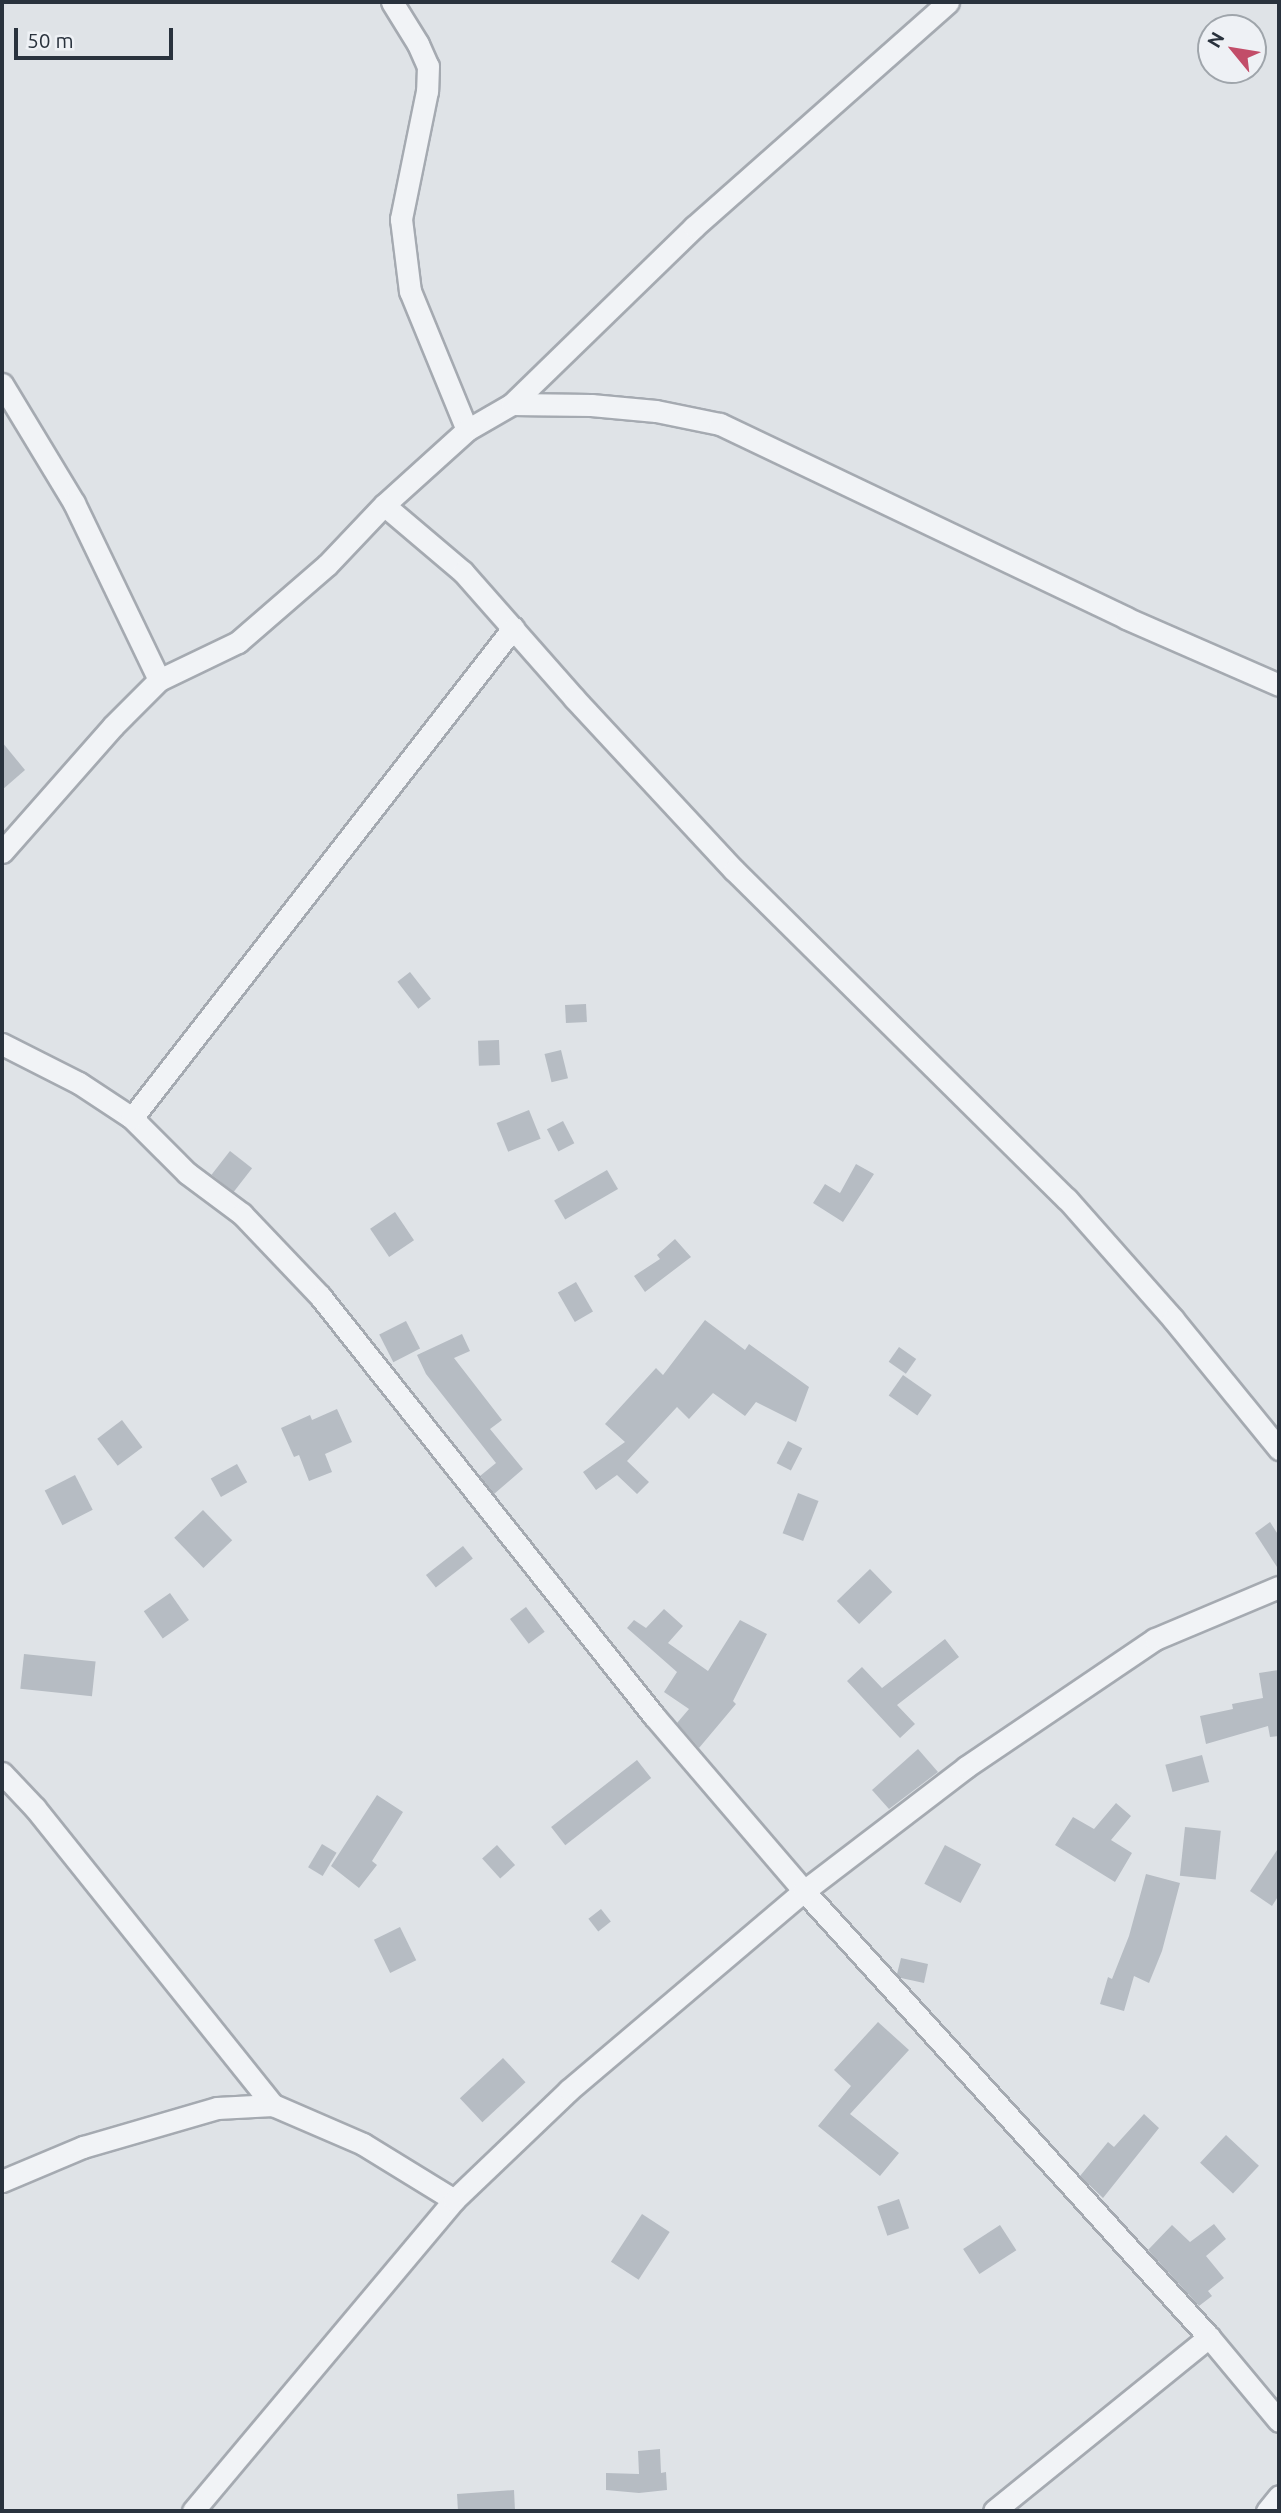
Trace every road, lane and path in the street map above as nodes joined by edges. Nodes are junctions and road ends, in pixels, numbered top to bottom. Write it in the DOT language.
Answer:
graph roads {
  1 [pos="392,2"];
  2 [pos="948,2"];
  3 [pos="2,384"];
  4 [pos="512,404"];
  5 [pos="467,430"];
  6 [pos="384,505"];
  7 [pos="513,628"];
  8 [pos="159,680"];
  9 [pos="1279,685"];
  10 [pos="2,852"];
  11 [pos="2,1044"];
  12 [pos="132,1118"];
  13 [pos="1279,1449"];
  14 [pos="1279,1587"];
  15 [pos="2,1773"];
  16 [pos="804,1891"];
  17 [pos="273,2105"];
  18 [pos="2,2181"];
  19 [pos="454,2200"];
  20 [pos="1209,2337"];
  21 [pos="1279,2421"];
  22 [pos="1279,2496"];
  23 [pos="193,2511"];
  24 [pos="994,2511"];
  25 [pos="1267,2511"];
  1 -- 5 [label="street"];
  2 -- 4 [label="street"];
  3 -- 8 [label="street"];
  4 -- 5 [label="street"];
  4 -- 9 [label="street"];
  5 -- 6 [label="street"];
  6 -- 7 [label="street"];
  6 -- 8 [label="street"];
  7 -- 12 [label="street"];
  7 -- 13 [label="street"];
  8 -- 10 [label="street"];
  11 -- 12 [label="street"];
  12 -- 16 [label="street"];
  14 -- 16 [label="street"];
  15 -- 17 [label="street"];
  16 -- 19 [label="street"];
  16 -- 20 [label="street"];
  17 -- 18 [label="street"];
  17 -- 19 [label="street"];
  19 -- 23 [label="street"];
  20 -- 21 [label="street"];
  20 -- 24 [label="street"];
  22 -- 25 [label="street"];
}
